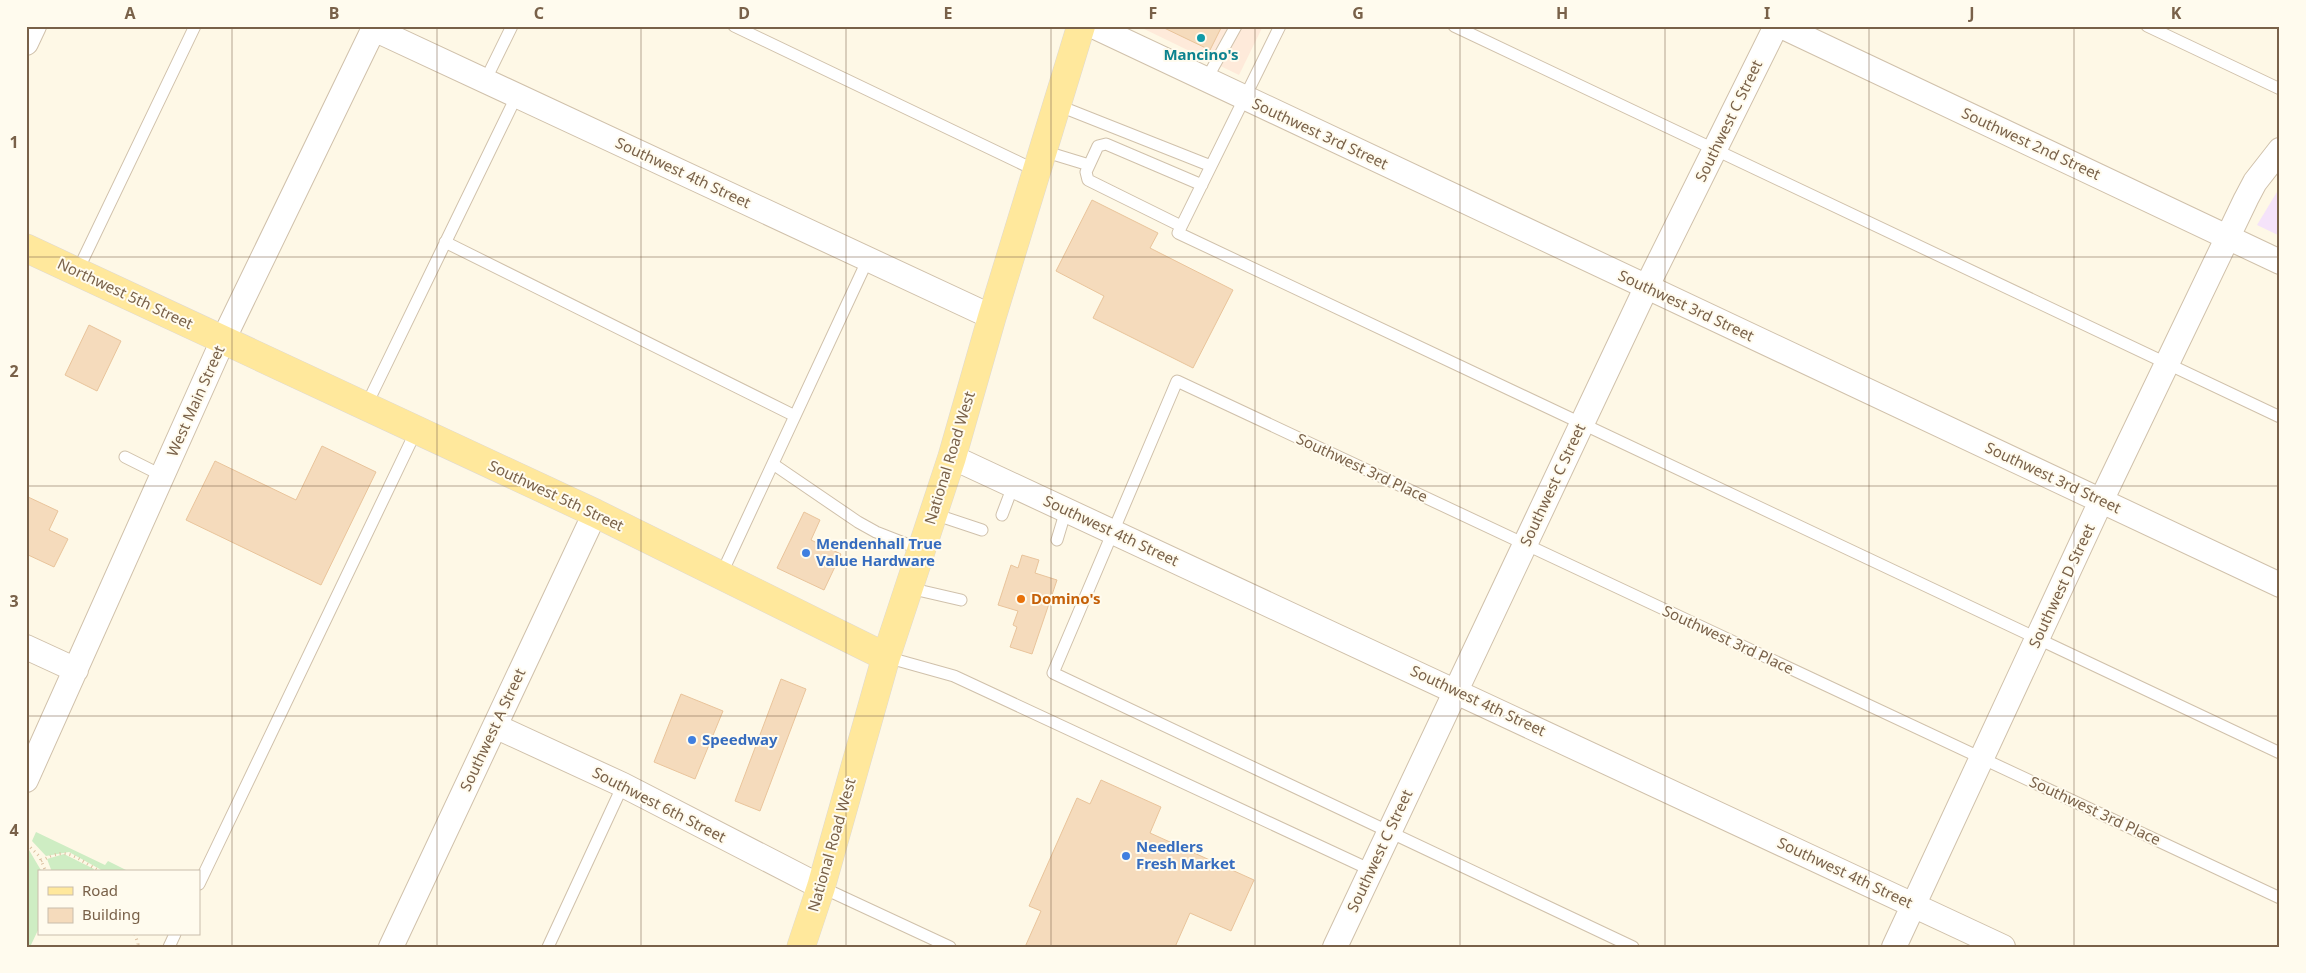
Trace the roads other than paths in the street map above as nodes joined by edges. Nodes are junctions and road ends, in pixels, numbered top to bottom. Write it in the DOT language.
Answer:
graph roads {
  1 [pos="34,26"];
  2 [pos="195,26"];
  3 [pos="512,26"];
  4 [pos="734,26"];
  5 [pos="1081,26"];
  6 [pos="1093,26"];
  7 [pos="1236,26"];
  8 [pos="1280,26"];
  9 [pos="1454,26"];
  10 [pos="1776,26"];
  11 [pos="1781,26"];
  12 [pos="2147,26"];
  13 [pos="374,27"];
  14 [pos="26,43"];
  15 [pos="1206,80"];
  16 [pos="485,81"];
  17 [pos="2280,89"];
  18 [pos="517,95"];
  19 [pos="1245,98"];
  20 [pos="1057,105"];
  21 [pos="1714,150"];
  22 [pos="2280,150"];
  23 [pos="1040,161"];
  24 [pos="1089,165"];
  25 [pos="1211,166"];
  26 [pos="1202,185"];
  27 [pos="1182,226"];
  28 [pos="2228,238"];
  29 [pos="445,242"];
  30 [pos="26,248"];
  31 [pos="868,260"];
  32 [pos="2280,262"];
  33 [pos="77,272"];
  34 [pos="1646,288"];
  35 [pos="992,317"];
  36 [pos="223,340"];
  37 [pos="2167,364"];
  38 [pos="365,407"];
  39 [pos="795,416"];
  40 [pos="2280,417"];
  41 [pos="1582,424"];
  42 [pos="416,431"];
  43 [pos="125,458"];
  44 [pos="952,458"];
  45 [pos="773,464"];
  46 [pos="163,476"];
  47 [pos="1013,486"];
  48 [pos="2101,500"];
  49 [pos="1066,510"];
  50 [pos="595,513"];
  51 [pos="934,513"];
  52 [pos="1002,514"];
  53 [pos="982,530"];
  54 [pos="1113,532"];
  55 [pos="1057,540"];
  56 [pos="1525,544"];
  57 [pos="922,550"];
  58 [pos="721,575"];
  59 [pos="2280,585"];
  60 [pos="909,588"];
  61 [pos="961,600"];
  62 [pos="2037,639"];
  63 [pos="26,647"];
  64 [pos="886,657"];
  65 [pos="76,670"];
  66 [pos="1456,690"];
  67 [pos="494,726"];
  68 [pos="2280,753"];
  69 [pos="1982,758"];
  70 [pos="26,780"];
  71 [pos="623,785"];
  72 [pos="1389,832"];
  73 [pos="1371,870"];
  74 [pos="200,882"];
  75 [pos="821,887"];
  76 [pos="2280,898"];
  77 [pos="1914,905"];
  78 [pos="391,947"];
  79 [pos="548,947"];
  80 [pos="801,947"];
  81 [pos="950,947"];
  82 [pos="1335,947"];
  83 [pos="1633,947"];
  84 [pos="1894,947"];
  85 [pos="2003,947"];
  1 -- 14 [label="street"];
  2 -- 33 [label="lane"];
  3 -- 16 [label="lane"];
  4 -- 23 [label="lane"];
  5 -- 20 [label="main road, National Road West"];
  6 -- 15 [label="street, Southwest 3rd Street"];
  7 -- 15 [label="lane"];
  8 -- 19 [label="lane"];
  9 -- 21 [label="lane"];
  10 -- 21 [label="street, Southwest C Street"];
  11 -- 28 [label="street, Southwest 2nd Street"];
  12 -- 17 [label="lane"];
  13 -- 16 [label="street, Southwest 4th Street"];
  13 -- 36 [label="street, West Main Street"];
  15 -- 19 [label="street, Southwest 3rd Street"];
  16 -- 18 [label="street, Southwest 4th Street"];
  18 -- 29 [label="lane"];
  18 -- 31 [label="street, Southwest 4th Street"];
  19 -- 25 [label="lane"];
  19 -- 34 [label="street, Southwest 3rd Street"];
  20 -- 23 [label="main road, National Road West"];
  20 -- 25 [label="lane"];
  21 -- 34 [label="street, Southwest C Street"];
  21 -- 37 [label="lane"];
  22 -- 28 [label="street, Southwest D Street"];
  23 -- 24 [label="lane"];
  23 -- 35 [label="main road, National Road West"];
  24 -- 26 [label="lane"];
  24 -- 27 [label="lane"];
  25 -- 26 [label="lane"];
  26 -- 27 [label="lane"];
  27 -- 41 [label="lane"];
  28 -- 32 [label="street, Southwest 2nd Street"];
  28 -- 37 [label="street, Southwest D Street"];
  29 -- 38 [label="lane"];
  29 -- 39 [label="lane"];
  30 -- 33 [label="main road, Northwest 5th Street"];
  31 -- 35 [label="street, Southwest 4th Street"];
  31 -- 39 [label="lane"];
  33 -- 36 [label="main road, Northwest 5th Street"];
  34 -- 41 [label="street, Southwest C Street"];
  34 -- 48 [label="street, Southwest 3rd Street"];
  35 -- 44 [label="main road, National Road West"];
  36 -- 38 [label="main road, Southwest 5th Street"];
  36 -- 46 [label="street, West Main Street"];
  37 -- 40 [label="lane"];
  37 -- 48 [label="street, Southwest D Street"];
  38 -- 42 [label="main road, Southwest 5th Street"];
  39 -- 45 [label="lane"];
  41 -- 56 [label="street, Southwest C Street"];
  41 -- 62 [label="lane"];
  42 -- 50 [label="main road, Southwest 5th Street"];
  42 -- 74 [label="lane"];
  43 -- 46 [label="lane"];
  44 -- 47 [label="street, Southwest 4th Street"];
  44 -- 51 [label="main road, National Road West"];
  45 -- 57 [label="lane"];
  45 -- 58 [label="lane"];
  46 -- 65 [label="street, West Main Street"];
  47 -- 49 [label="street, Southwest 4th Street"];
  47 -- 52 [label="lane"];
  48 -- 59 [label="street, Southwest 3rd Street"];
  48 -- 62 [label="street, Southwest D Street"];
  49 -- 54 [label="street, Southwest 4th Street"];
  49 -- 55 [label="lane"];
  50 -- 58 [label="main road, Southwest 5th Street"];
  50 -- 67 [label="street, Southwest A Street"];
  51 -- 53 [label="lane"];
  51 -- 57 [label="main road, National Road West"];
  54 -- 56 [label="lane, Southwest 3rd Place"];
  54 -- 66 [label="street, Southwest 4th Street"];
  54 -- 72 [label="lane"];
  56 -- 66 [label="street, Southwest C Street"];
  56 -- 69 [label="lane, Southwest 3rd Place"];
  57 -- 60 [label="main road, National Road West"];
  58 -- 64 [label="main road, Southwest 5th Street"];
  60 -- 61 [label="lane"];
  60 -- 64 [label="main road, National Road West"];
  62 -- 68 [label="lane"];
  62 -- 69 [label="street, Southwest D Street"];
  63 -- 65 [label="street"];
  64 -- 73 [label="lane"];
  64 -- 75 [label="main road, National Road West"];
  65 -- 70 [label="street, West Main Street"];
  66 -- 72 [label="street, Southwest C Street"];
  66 -- 77 [label="street, Southwest 4th Street"];
  67 -- 71 [label="street, Southwest 6th Street"];
  67 -- 78 [label="street, Southwest A Street"];
  69 -- 76 [label="lane, Southwest 3rd Place"];
  69 -- 77 [label="street, Southwest D Street"];
  71 -- 75 [label="street, Southwest 6th Street"];
  71 -- 79 [label="lane"];
  72 -- 73 [label="street, Southwest C Street"];
  72 -- 83 [label="lane"];
  73 -- 82 [label="street, Southwest C Street"];
  75 -- 80 [label="main road, National Road West"];
  75 -- 81 [label="lane"];
  77 -- 84 [label="street, Southwest D Street"];
  77 -- 85 [label="street, Southwest 4th Street"];
}
